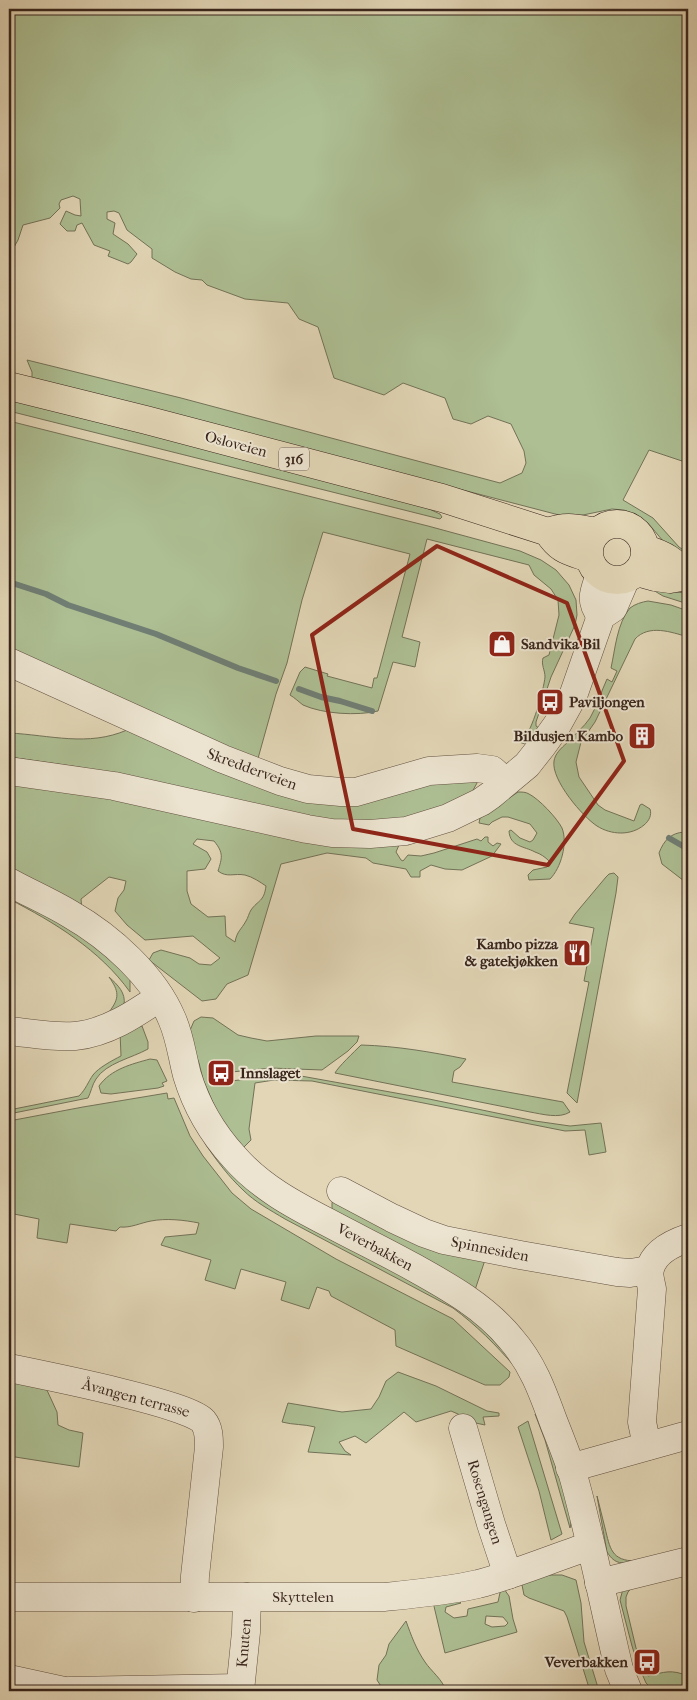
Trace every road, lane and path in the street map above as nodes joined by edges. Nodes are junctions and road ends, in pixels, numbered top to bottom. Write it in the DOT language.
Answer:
graph roads {
  1 [pos="9,386"];
  2 [pos="548,532"];
  3 [pos="597,532"];
  4 [pos="619,567"];
  5 [pos="688,576"];
  6 [pos="9,662"];
  7 [pos="9,771"];
  8 [pos="506,782"];
  9 [pos="9,882"];
  10 [pos="160,997"];
  11 [pos="9,1031"];
  12 [pos="341,1190"];
  13 [pos="688,1238"];
  14 [pos="650,1270"];
  15 [pos="9,1368"];
  16 [pos="463,1428"];
  17 [pos="688,1435"];
  18 [pos="646,1446"];
  19 [pos="570,1468"];
  20 [pos="590,1546"];
  21 [pos="688,1561"];
  22 [pos="508,1575"];
  23 [pos="599,1583"];
  24 [pos="9,1597"];
  25 [pos="247,1597"];
  26 [pos="194,1598"];
  27 [pos="9,1679"];
  28 [pos="240,1690"];
  29 [pos="64,1691"];
  30 [pos="69,1691"];
  31 [pos="628,1691"];
  1 -- 2 [label="main road, Osloveien / 316"];
  2 -- 3 [label="main road, Osloveien / 316"];
  2 -- 4 [label="main road, Osloveien / 316"];
  3 -- 4 [label="main road"];
  3 -- 4 [label="main road, 316"];
  4 -- 5 [label="main road, Osloveien / 316"];
  4 -- 8 [label="street"];
  6 -- 8 [label="street, Skredderveien"];
  7 -- 8 [label="street"];
  9 -- 10 [label="street, Veverbakken"];
  10 -- 11 [label="street"];
  10 -- 19 [label="street, Veverbakken"];
  12 -- 14 [label="street, Spinnesiden"];
  13 -- 14 [label="street"];
  14 -- 18 [label="street"];
  15 -- 26 [label="street, Åvangen terrasse"];
  16 -- 22 [label="street, Rosengangen"];
  17 -- 18 [label="street"];
  18 -- 19 [label="street"];
  19 -- 20 [label="street, Veverbakken"];
  20 -- 22 [label="street, Skyttelen"];
  20 -- 23 [label="street, Veverbakken"];
  21 -- 23 [label="street"];
  22 -- 25 [label="street, Skyttelen"];
  23 -- 31 [label="street, Veverbakken"];
  24 -- 26 [label="street, Skyttelen"];
  25 -- 26 [label="street, Skyttelen"];
  25 -- 28 [label="street, Knuten"];
  27 -- 29 [label="street"];
  28 -- 30 [label="street, Knuten"];
}
